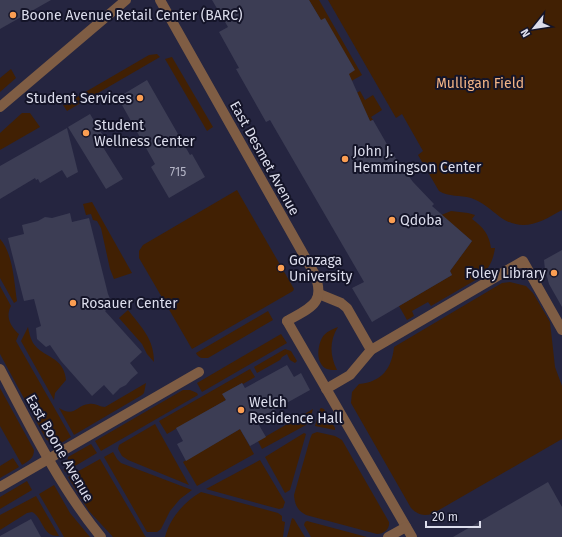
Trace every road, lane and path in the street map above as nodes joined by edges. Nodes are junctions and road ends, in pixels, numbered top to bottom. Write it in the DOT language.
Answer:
graph roads {
  1 [pos="126,0"];
  2 [pos="160,0"];
  3 [pos="0,108"];
  4 [pos="319,294"];
  5 [pos="562,330"];
  6 [pos="370,350"];
  7 [pos="0,369"];
  8 [pos="199,372"];
  9 [pos="326,389"];
  10 [pos="48,458"];
  11 [pos="0,487"];
  12 [pos="406,527"];
  13 [pos="101,537"];
  14 [pos="388,537"];
  15 [pos="412,537"];
  1 -- 3 [label="street"];
  2 -- 4 [label="street, East Desmet Avenue"];
  4 -- 6 [label="street"];
  4 -- 9 [label="street"];
  5 -- 6 [label="street"];
  6 -- 9 [label="street"];
  7 -- 10 [label="street, East Boone Avenue"];
  8 -- 10 [label="street"];
  9 -- 12 [label="street"];
  10 -- 11 [label="street"];
  10 -- 13 [label="street, East Boone Avenue"];
  12 -- 14 [label="street"];
  12 -- 15 [label="street"];
}
